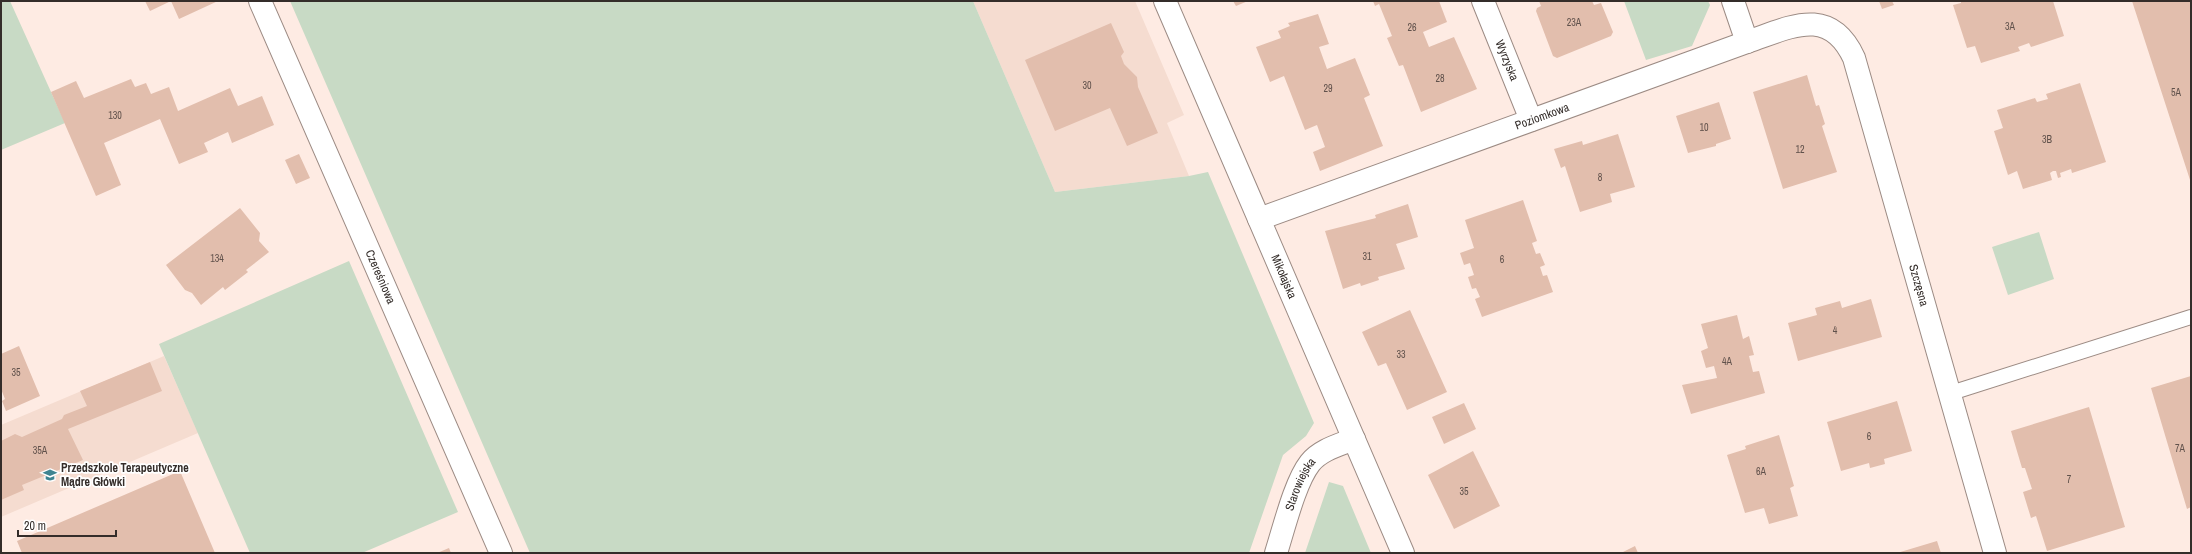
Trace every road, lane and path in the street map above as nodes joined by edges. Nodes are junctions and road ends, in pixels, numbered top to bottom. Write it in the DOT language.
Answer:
graph roads {
  1 [pos="260,1"];
  2 [pos="1165,1"];
  3 [pos="1483,1"];
  4 [pos="1733,1"];
  5 [pos="1827,28"];
  6 [pos="1747,42"];
  7 [pos="1531,120"];
  8 [pos="1259,218"];
  9 [pos="2191,317"];
  10 [pos="1951,393"];
  11 [pos="1354,440"];
  12 [pos="501,553"];
  13 [pos="1276,553"];
  14 [pos="1403,553"];
  15 [pos="1995,553"];
  1 -- 12 [label="street, Czereśniowa"];
  2 -- 8 [label="street, Mikołajska"];
  3 -- 7 [label="street, Wyrzyska"];
  4 -- 6 [label="street"];
  5 -- 6 [label="street, Poziomkowa"];
  5 -- 10 [label="street, Szczęsna"];
  6 -- 7 [label="street, Poziomkowa"];
  7 -- 8 [label="street, Poziomkowa"];
  8 -- 11 [label="street, Mikołajska"];
  9 -- 10 [label="lane"];
  10 -- 15 [label="street, Szczęsna"];
  11 -- 13 [label="street, Starowiejska"];
  11 -- 14 [label="street, Mikołajska"];
}
